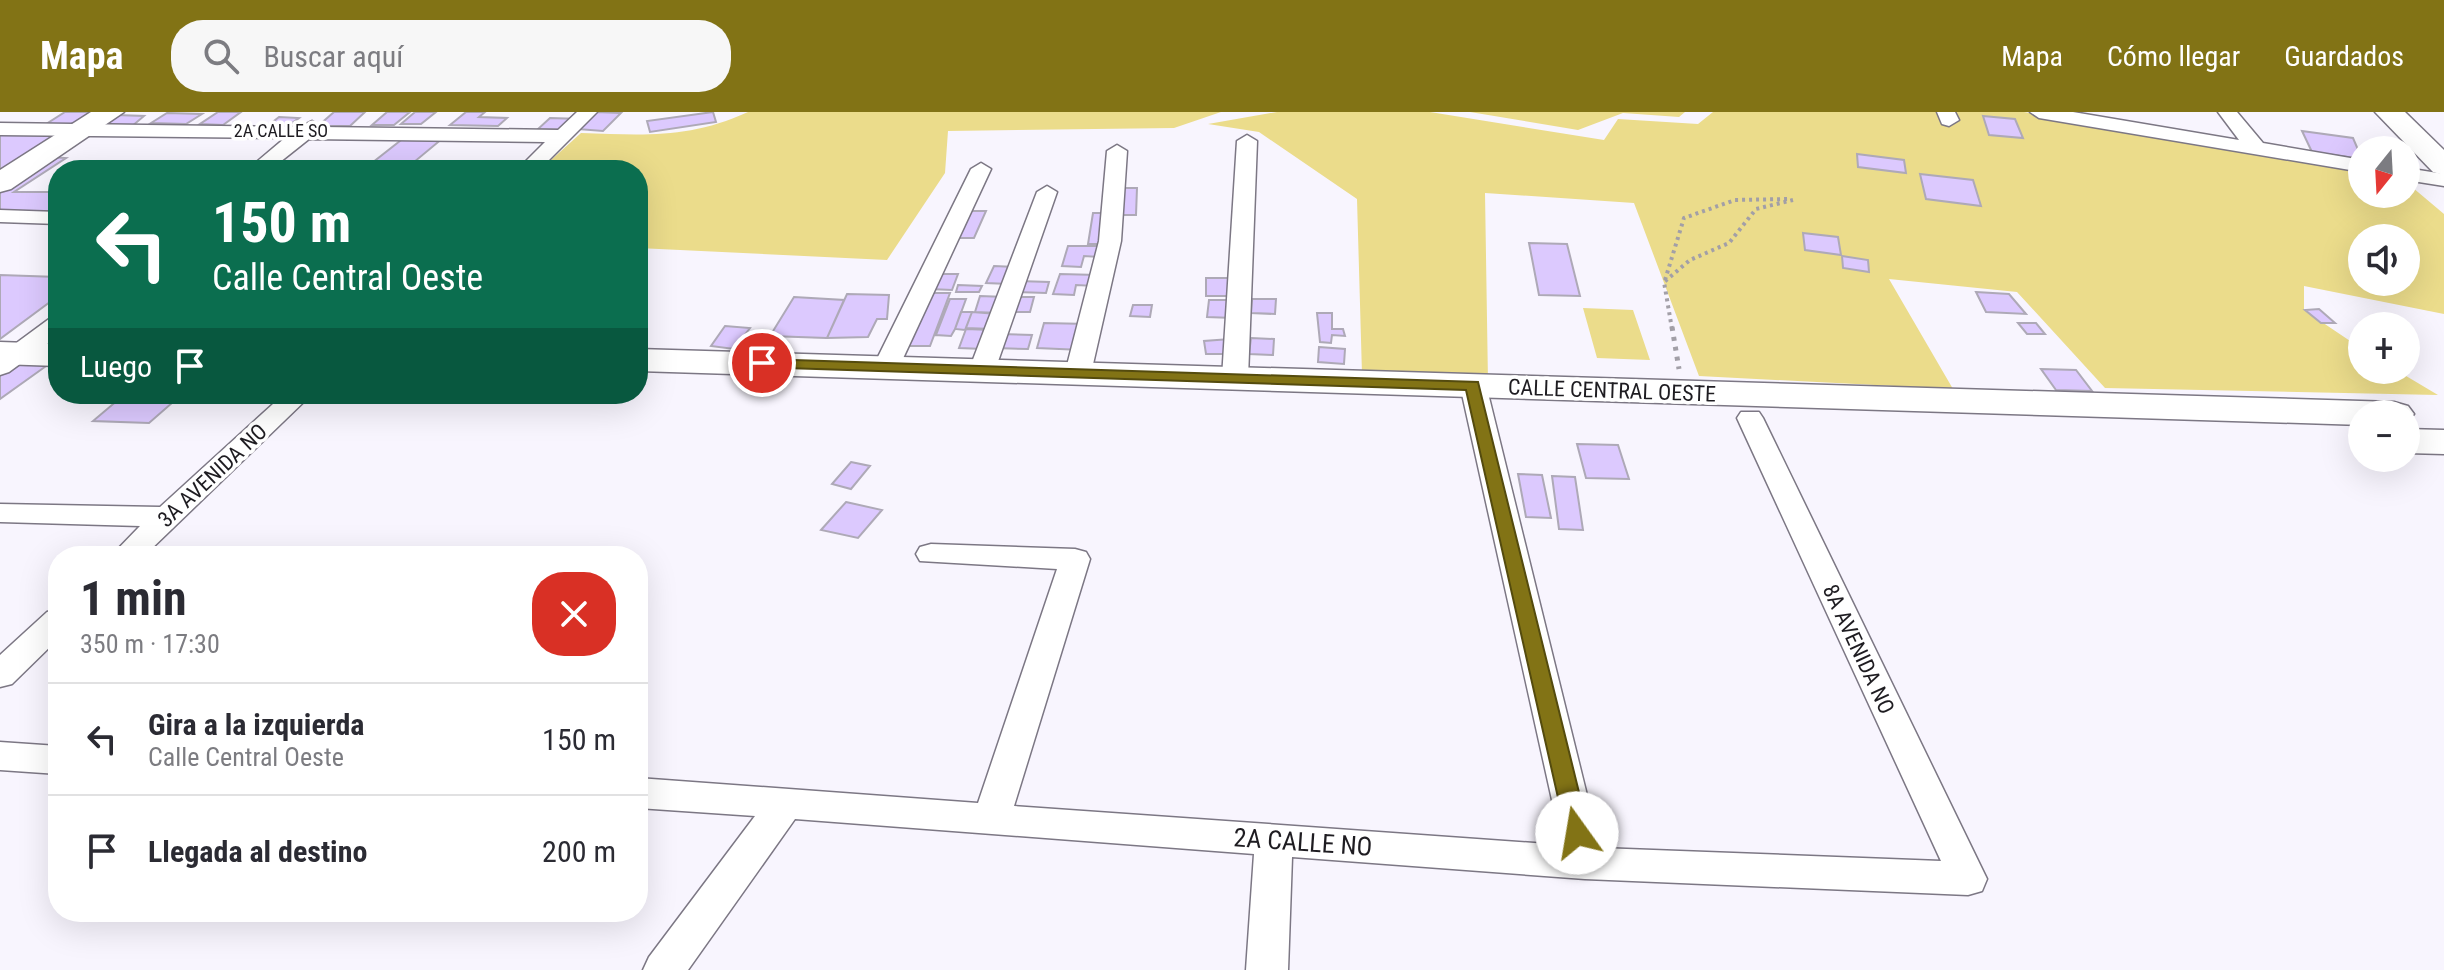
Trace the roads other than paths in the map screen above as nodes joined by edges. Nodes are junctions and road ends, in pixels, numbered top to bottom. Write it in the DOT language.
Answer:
graph roads {
  1 [pos="110,112"];
  2 [pos="332,112"];
  3 [pos="588,112"];
  4 [pos="2039,112"];
  5 [pos="2227,112"];
  6 [pos="2389,112"];
  7 [pos="0,129"];
  8 [pos="81,130"];
  9 [pos="307,131"];
  10 [pos="562,136"];
  11 [pos="1247,141"];
  12 [pos="2257,149"];
  13 [pos="1117,151"];
  14 [pos="270,160"];
  15 [pos="537,160"];
  16 [pos="2348,164"];
  17 [pos="2444,166"];
  18 [pos="981,169"];
  19 [pos="2420,176"];
  20 [pos="2444,180"];
  21 [pos="0,183"];
  22 [pos="1047,192"];
  23 [pos="0,216"];
  24 [pos="48,218"];
  25 [pos="48,331"];
  26 [pos="48,356"];
  27 [pos="6,358"];
  28 [pos="648,360"];
  29 [pos="886,367"];
  30 [pos="982,370"];
  31 [pos="1078,373"];
  32 [pos="1235,378"];
  33 [pos="648,380"];
  34 [pos="1474,397"];
  35 [pos="288,404"];
  36 [pos="2348,413"];
  37 [pos="2420,415"];
  38 [pos="2444,416"];
  39 [pos="1750,418"];
  40 [pos="2348,439"];
  41 [pos="2420,441"];
  42 [pos="2444,442"];
  43 [pos="0,513"];
  44 [pos="167,517"];
  45 [pos="137,546"];
  46 [pos="931,554"];
  47 [pos="48,629"];
  48 [pos="0,675"];
  49 [pos="0,756"];
  50 [pos="48,759"];
  51 [pos="648,794"];
  52 [pos="787,802"];
  53 [pos="992,818"];
  54 [pos="1274,840"];
  55 [pos="1585,863"];
  56 [pos="1968,879"];
  57 [pos="664,970"];
  58 [pos="1267,970"];
  1 -- 8 [label="street"];
  2 -- 9 [label="street"];
  3 -- 10 [label="street"];
  4 -- 12 [label="street"];
  5 -- 12 [label="street"];
  6 -- 17 [label="street"];
  7 -- 8 [label="street, 2A CALLE SO"];
  8 -- 9 [label="street, 2A CALLE SO"];
  8 -- 21 [label="street"];
  9 -- 10 [label="street, 2A CALLE SO"];
  9 -- 14 [label="street"];
  10 -- 15 [label="street"];
  11 -- 32 [label="street"];
  12 -- 16 [label="street"];
  13 -- 31 [label="street"];
  18 -- 29 [label="street"];
  19 -- 20 [label="street"];
  22 -- 30 [label="street"];
  23 -- 24 [label="street"];
  25 -- 27 [label="street"];
  26 -- 27 [label="street"];
  28 -- 29 [label="street, CALLE CENTRAL OESTE"];
  29 -- 30 [label="street, CALLE CENTRAL OESTE"];
  30 -- 31 [label="street, CALLE CENTRAL OESTE"];
  31 -- 32 [label="street, CALLE CENTRAL OESTE"];
  32 -- 34 [label="street, CALLE CENTRAL OESTE"];
  33 -- 34 [label="street, CALLE CENTRAL OESTE"];
  34 -- 36 [label="street, CALLE CENTRAL OESTE"];
  34 -- 39 [label="street, CALLE CENTRAL OESTE"];
  34 -- 55 [label="street"];
  35 -- 44 [label="street, 3A AVENIDA NO"];
  37 -- 38 [label="street"];
  39 -- 40 [label="street, CALLE CENTRAL OESTE"];
  39 -- 56 [label="street, 8A AVENIDA NO"];
  41 -- 42 [label="street"];
  43 -- 44 [label="street"];
  44 -- 45 [label="street, 3A AVENIDA NO"];
  46 -- 53 [label="street"];
  47 -- 48 [label="street"];
  49 -- 50 [label="street"];
  51 -- 52 [label="street, 2A CALLE NO"];
  52 -- 53 [label="street, 2A CALLE NO"];
  52 -- 57 [label="street"];
  53 -- 54 [label="street, 2A CALLE NO"];
  54 -- 55 [label="street, 2A CALLE NO"];
  54 -- 58 [label="street"];
  55 -- 56 [label="street, 2A CALLE NO"];
}
